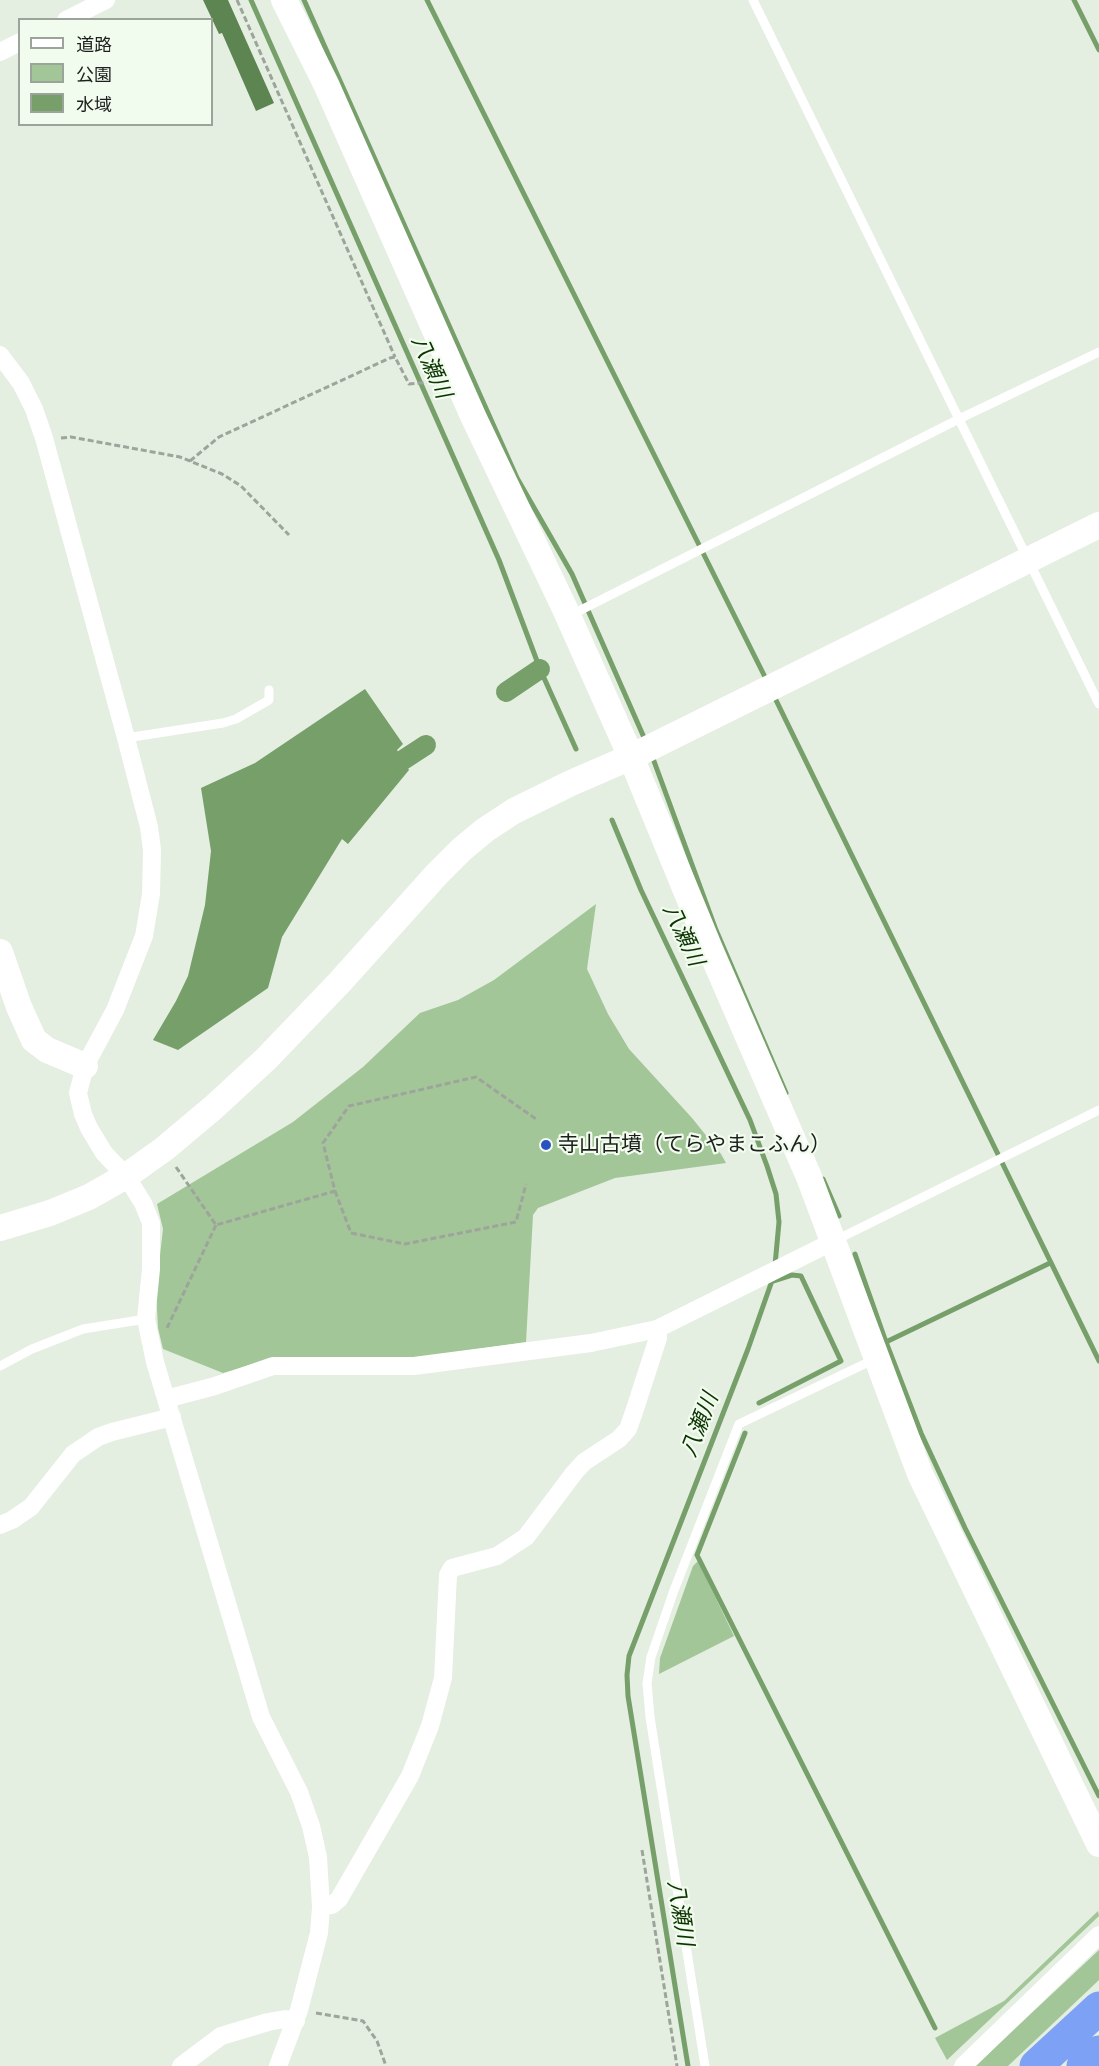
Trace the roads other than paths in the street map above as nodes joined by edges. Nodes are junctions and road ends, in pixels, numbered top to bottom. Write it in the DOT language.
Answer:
graph roads {
  1 [pos="106,0"];
  2 [pos="285,0"];
  3 [pos="753,0"];
  4 [pos="70,18"];
  5 [pos="18,43"];
  6 [pos="0,52"];
  7 [pos="1099,351"];
  8 [pos="0,355"];
  9 [pos="959,419"];
  10 [pos="1099,525"];
  11 [pos="1028,560"];
  12 [pos="569,616"];
  13 [pos="269,690"];
  14 [pos="1099,704"];
  15 [pos="126,738"];
  16 [pos="631,757"];
  17 [pos="0,952"];
  18 [pos="85,1066"];
  19 [pos="1099,1110"];
  20 [pos="126,1176"];
  21 [pos="0,1227"];
  22 [pos="834,1241"];
  23 [pos="146,1318"];
  24 [pos="657,1329"];
  25 [pos="876,1359"];
  26 [pos="0,1366"];
  27 [pos="166,1399"];
  28 [pos="172,1417"];
  29 [pos="0,1525"];
  30 [pos="1099,1844"];
  31 [pos="321,1907"];
  32 [pos="1099,1935"];
  33 [pos="1099,2007"];
  34 [pos="297,2015"];
  35 [pos="1099,2052"];
  36 [pos="181,2066"];
  37 [pos="278,2066"];
  38 [pos="705,2066"];
  39 [pos="963,2066"];
  40 [pos="1036,2066"];
  41 [pos="1083,2066"];
  1 -- 4 [label="street"];
  2 -- 12 [label="street"];
  3 -- 9 [label="lane"];
  5 -- 6 [label="street"];
  7 -- 9 [label="lane"];
  8 -- 15 [label="street"];
  9 -- 11 [label="lane"];
  9 -- 12 [label="lane"];
  10 -- 11 [label="street"];
  11 -- 14 [label="lane"];
  11 -- 16 [label="street"];
  12 -- 16 [label="street"];
  13 -- 15 [label="lane"];
  15 -- 18 [label="street"];
  16 -- 20 [label="street"];
  16 -- 22 [label="street"];
  17 -- 18 [label="street"];
  18 -- 20 [label="street"];
  19 -- 22 [label="lane"];
  20 -- 21 [label="street"];
  20 -- 23 [label="street"];
  22 -- 24 [label="street"];
  22 -- 25 [label="street"];
  23 -- 26 [label="lane"];
  23 -- 27 [label="street"];
  24 -- 27 [label="street"];
  24 -- 31 [label="street"];
  25 -- 30 [label="street"];
  25 -- 38 [label="lane"];
  27 -- 28 [label="street"];
  28 -- 29 [label="street"];
  28 -- 31 [label="street"];
  31 -- 34 [label="street"];
  32 -- 39 [label="street"];
  33 -- 40 [label="highway"];
  34 -- 36 [label="street"];
  34 -- 37 [label="street"];
  35 -- 41 [label="highway"];
}
